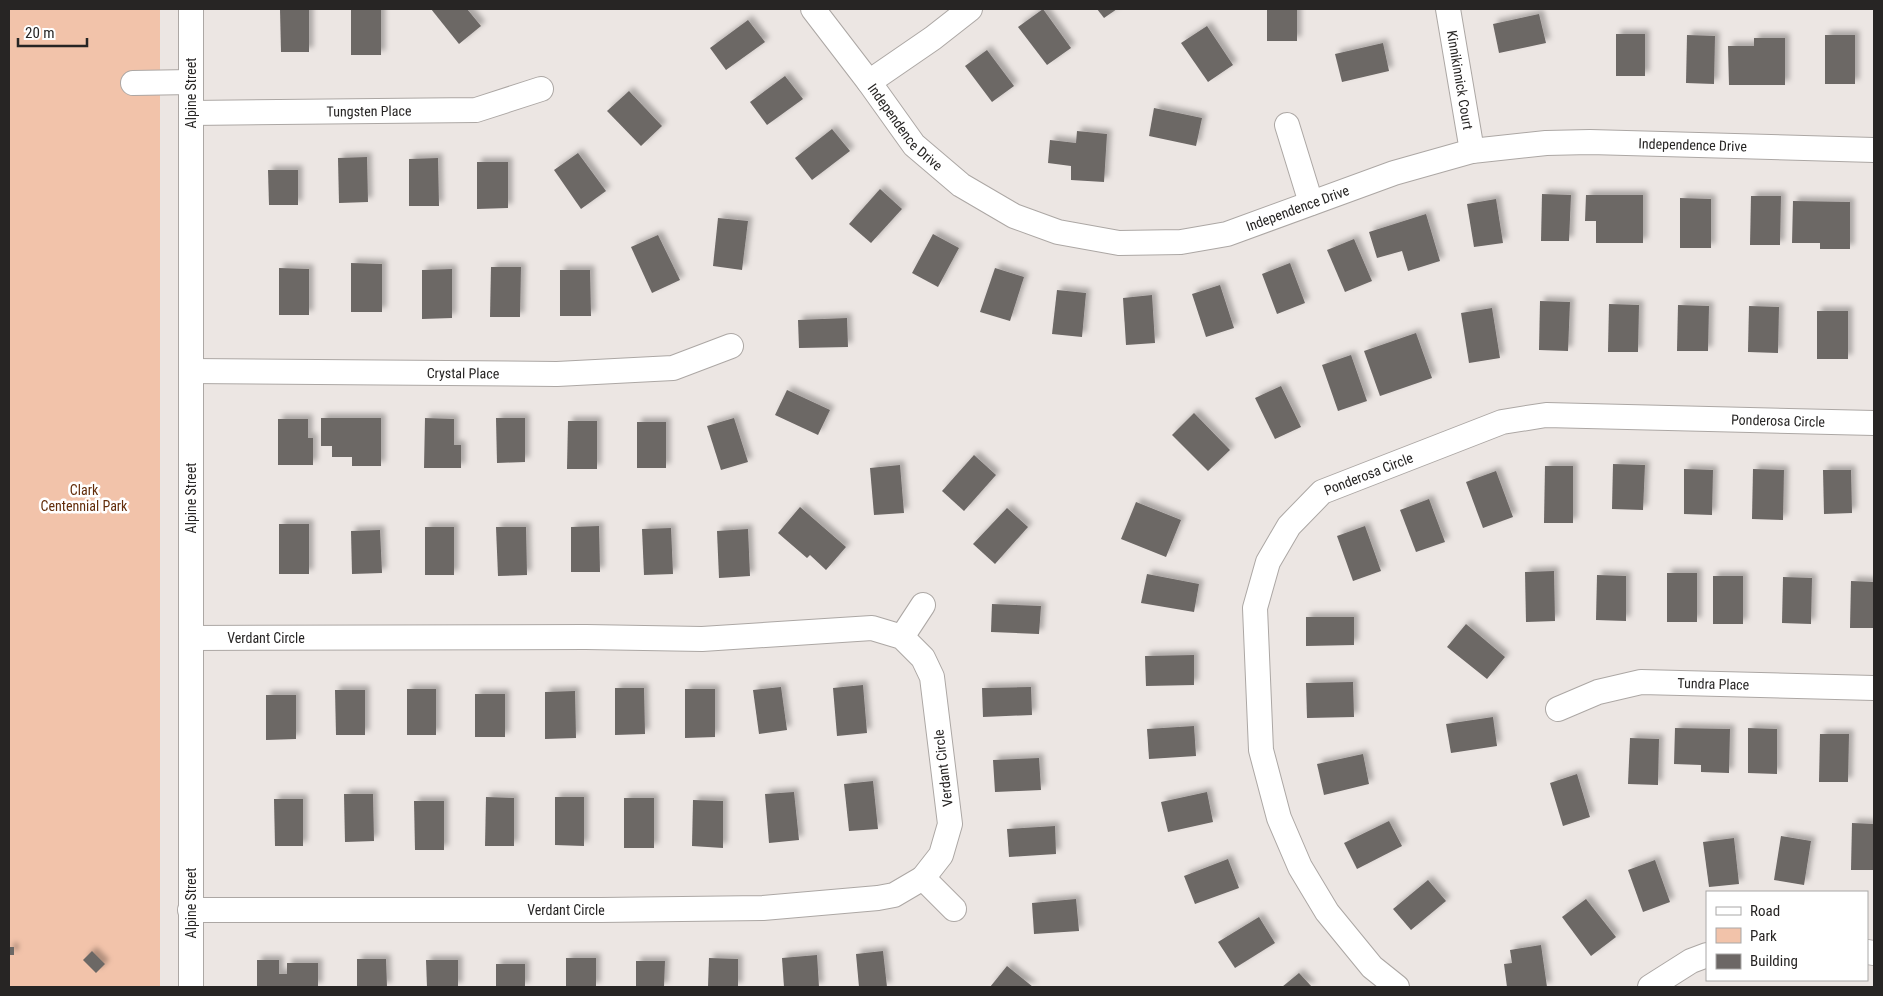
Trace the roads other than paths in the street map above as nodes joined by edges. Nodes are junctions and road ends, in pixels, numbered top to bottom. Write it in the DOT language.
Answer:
graph roads {
  1 [pos="191,9"];
  2 [pos="812,9"];
  3 [pos="970,9"];
  4 [pos="1448,9"];
  5 [pos="191,82"];
  6 [pos="869,82"];
  7 [pos="133,83"];
  8 [pos="541,89"];
  9 [pos="191,113"];
  10 [pos="1287,125"];
  11 [pos="1874,150"];
  12 [pos="1472,151"];
  13 [pos="1311,203"];
  14 [pos="730,346"];
  15 [pos="191,371"];
  16 [pos="1874,423"];
  17 [pos="923,605"];
  18 [pos="902,637"];
  19 [pos="191,638"];
  20 [pos="1874,688"];
  21 [pos="1558,709"];
  22 [pos="923,878"];
  23 [pos="954,909"];
  24 [pos="190,910"];
  25 [pos="1706,955"];
  26 [pos="191,987"];
  27 [pos="1397,987"];
  28 [pos="1650,987"];
  1 -- 5 [label="street, Alpine Street"];
  2 -- 6 [label="street, Independence Drive"];
  3 -- 6 [label="street"];
  4 -- 12 [label="street, Kinnikinnick Court"];
  5 -- 7 [label="street"];
  5 -- 9 [label="street, Alpine Street"];
  6 -- 13 [label="street, Independence Drive"];
  8 -- 9 [label="street, Tungsten Place"];
  9 -- 15 [label="street, Alpine Street"];
  10 -- 13 [label="street"];
  11 -- 12 [label="street, Independence Drive"];
  12 -- 13 [label="street, Independence Drive"];
  14 -- 15 [label="street, Crystal Place"];
  15 -- 19 [label="street, Alpine Street"];
  16 -- 27 [label="street, Ponderosa Circle"];
  17 -- 18 [label="street"];
  18 -- 19 [label="street, Verdant Circle"];
  18 -- 22 [label="street, Verdant Circle"];
  19 -- 24 [label="street, Alpine Street"];
  20 -- 21 [label="street, Tundra Place"];
  22 -- 23 [label="street"];
  22 -- 24 [label="street, Verdant Circle"];
  24 -- 26 [label="street, Alpine Street"];
  25 -- 28 [label="street"];
}
